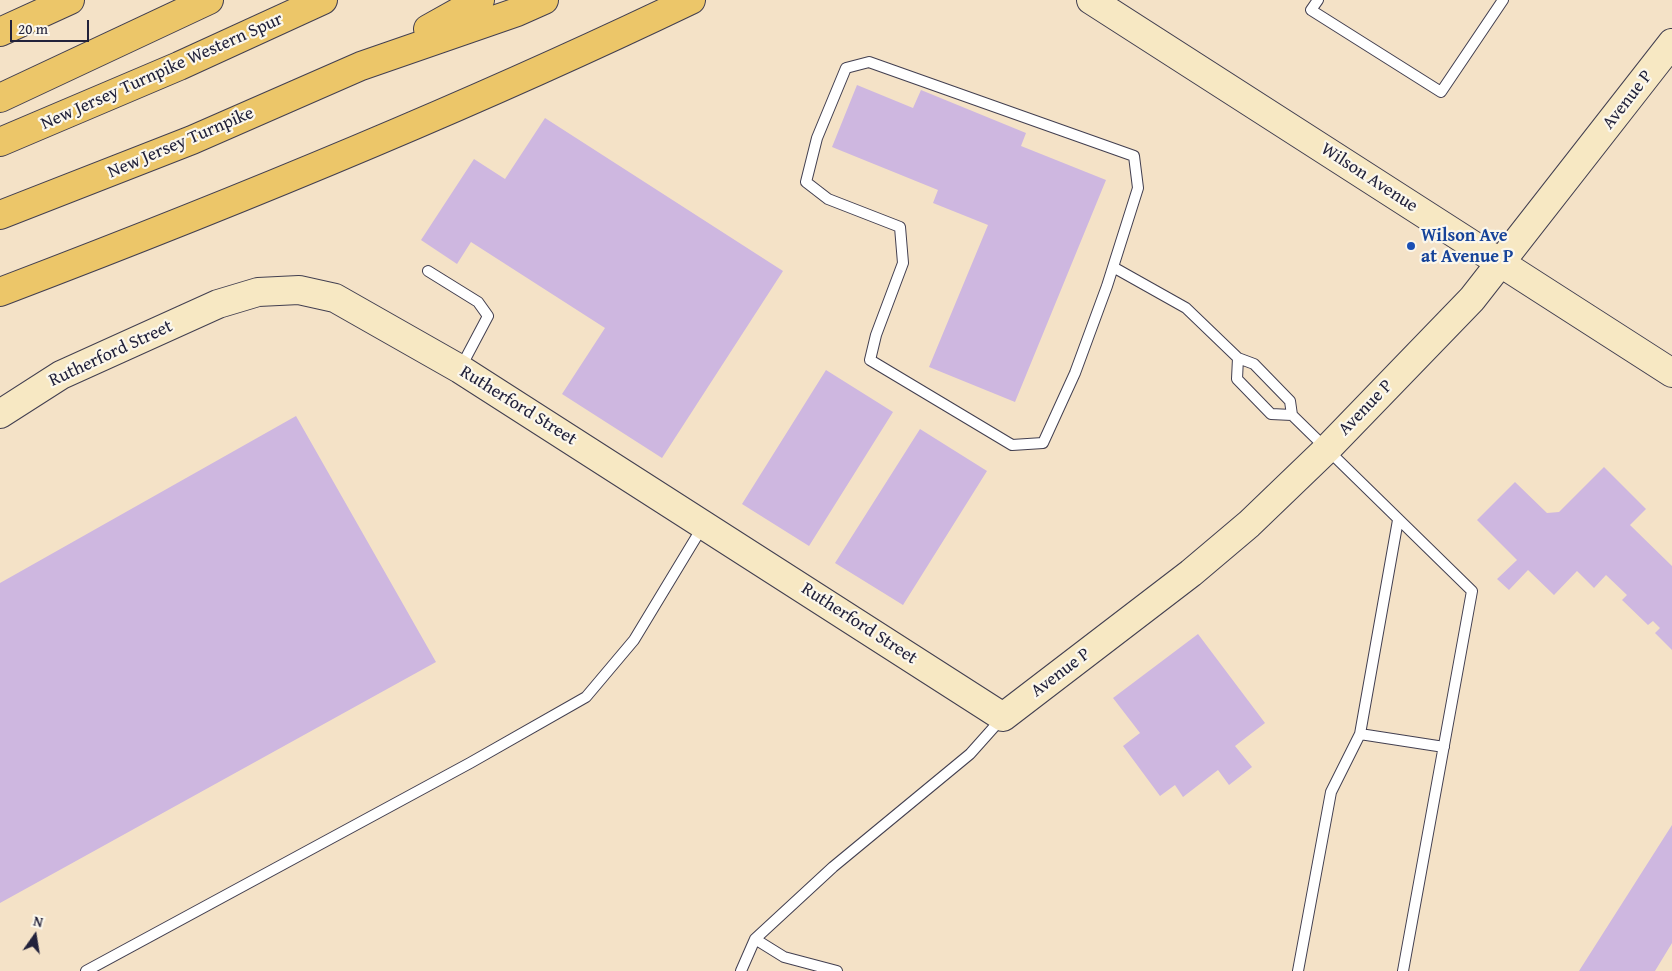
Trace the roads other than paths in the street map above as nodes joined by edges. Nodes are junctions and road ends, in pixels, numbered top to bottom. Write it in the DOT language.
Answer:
graph roads {
  1 [pos="70,0"];
  2 [pos="209,0"];
  3 [pos="323,0"];
  4 [pos="480,0"];
  5 [pos="544,0"];
  6 [pos="691,0"];
  7 [pos="1091,0"];
  8 [pos="1318,0"];
  9 [pos="1504,0"];
  10 [pos="0,32"];
  11 [pos="1672,43"];
  12 [pos="361,66"];
  13 [pos="0,98"];
  14 [pos="0,142"];
  15 [pos="0,216"];
  16 [pos="1501,264"];
  17 [pos="1113,267"];
  18 [pos="428,270"];
  19 [pos="0,292"];
  20 [pos="1238,358"];
  21 [pos="460,368"];
  22 [pos="1672,373"];
  23 [pos="0,414"];
  24 [pos="1292,414"];
  25 [pos="1326,450"];
  26 [pos="1398,520"];
  27 [pos="704,525"];
  28 [pos="1003,717"];
  29 [pos="1360,734"];
  30 [pos="1444,747"];
  31 [pos="755,939"];
  32 [pos="86,971"];
  33 [pos="741,971"];
  34 [pos="837,971"];
  35 [pos="1298,971"];
  36 [pos="1403,971"];
  1 -- 10 [label="highway"];
  2 -- 13 [label="highway"];
  3 -- 14 [label="highway, New Jersey Turnpike Western Spur"];
  4 -- 12 [label="highway"];
  5 -- 12 [label="highway"];
  6 -- 19 [label="highway"];
  7 -- 16 [label="street, Wilson Avenue"];
  8 -- 9 [label="lane"];
  11 -- 16 [label="street, Avenue P"];
  12 -- 15 [label="highway, New Jersey Turnpike"];
  16 -- 22 [label="street, Wilson Avenue"];
  16 -- 25 [label="street, Avenue P"];
  17 -- 17 [label="lane"];
  17 -- 20 [label="lane"];
  18 -- 21 [label="lane"];
  20 -- 24 [label="lane"];
  20 -- 24 [label="lane"];
  21 -- 23 [label="street, Rutherford Street"];
  21 -- 27 [label="street, Rutherford Street"];
  24 -- 25 [label="lane"];
  25 -- 26 [label="lane"];
  25 -- 28 [label="street, Avenue P"];
  26 -- 29 [label="lane"];
  26 -- 30 [label="lane"];
  27 -- 28 [label="street, Rutherford Street"];
  27 -- 32 [label="lane"];
  28 -- 31 [label="lane"];
  29 -- 30 [label="lane"];
  29 -- 35 [label="lane"];
  30 -- 36 [label="lane"];
  31 -- 33 [label="lane"];
  31 -- 34 [label="lane"];
}
